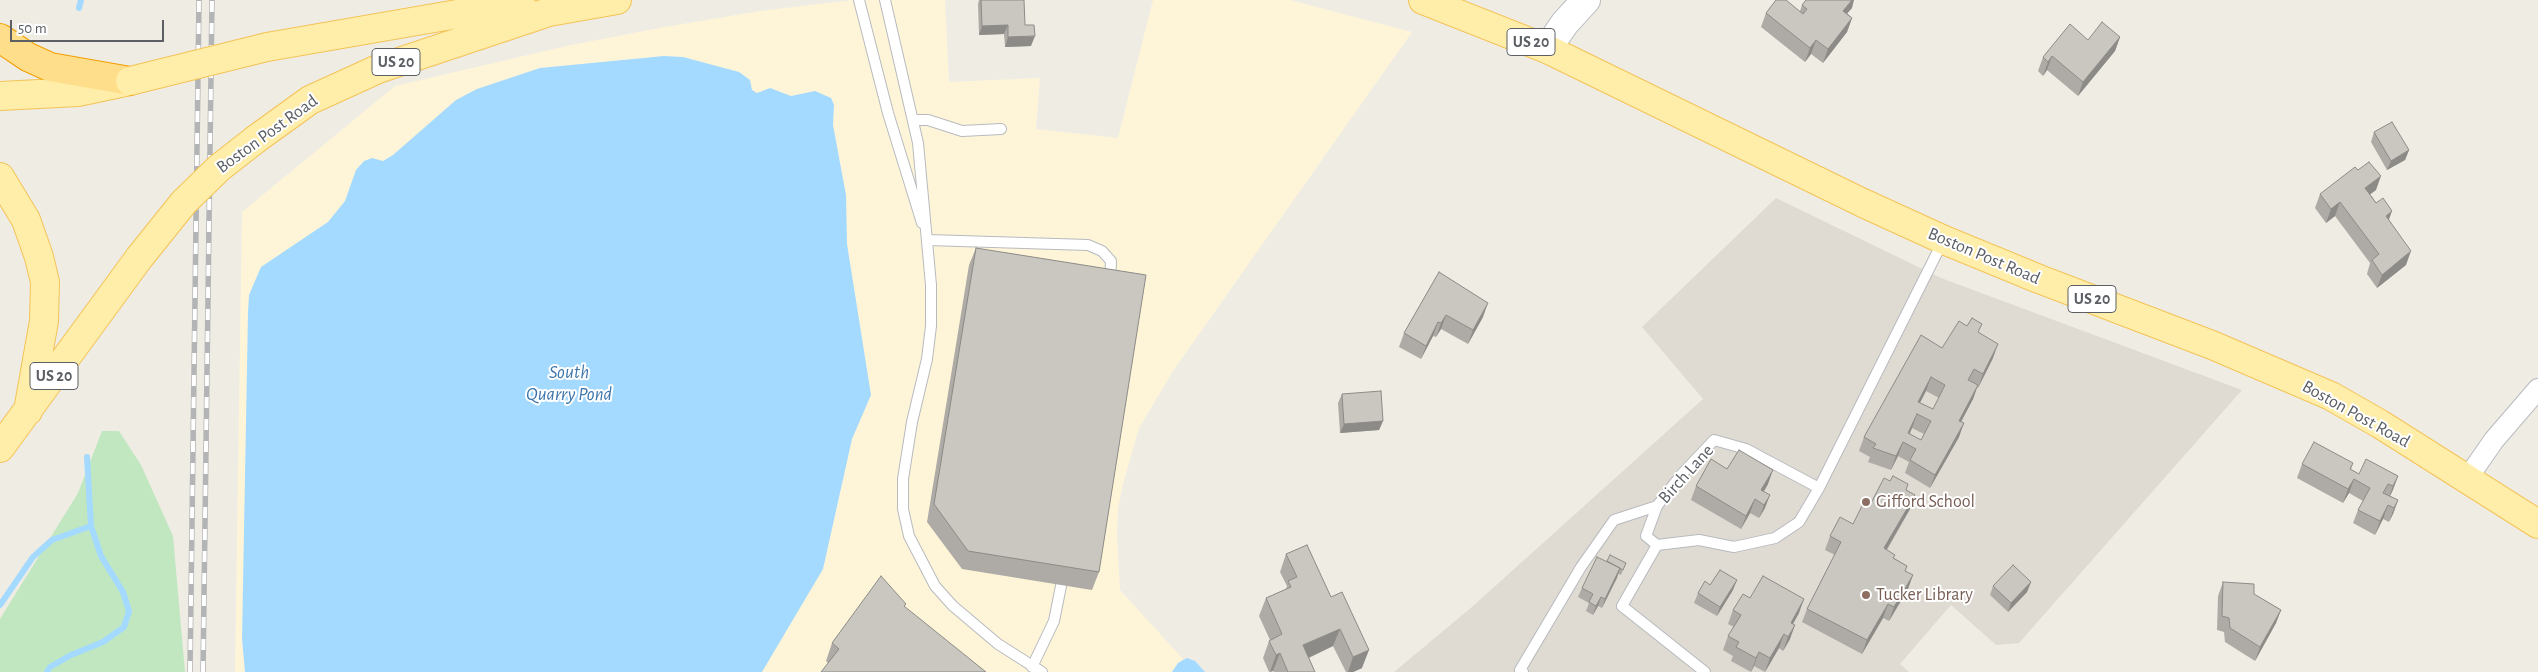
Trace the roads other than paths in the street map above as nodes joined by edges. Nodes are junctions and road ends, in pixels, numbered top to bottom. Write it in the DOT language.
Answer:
graph roads {
  1 [pos="614,0"];
  2 [pos="859,0"];
  3 [pos="885,0"];
  4 [pos="1422,0"];
  5 [pos="1586,0"];
  6 [pos="548,4"];
  7 [pos="1458,6"];
  8 [pos="0,38"];
  9 [pos="1547,49"];
  10 [pos="130,81"];
  11 [pos="0,96"];
  12 [pos="914,120"];
  13 [pos="1001,129"];
  14 [pos="0,178"];
  15 [pos="928,240"];
  16 [pos="1944,240"];
  17 [pos="1109,288"];
  18 [pos="2538,389"];
  19 [pos="28,411"];
  20 [pos="0,448"];
  21 [pos="2467,479"];
  22 [pos="1819,488"];
  23 [pos="1657,506"];
  24 [pos="2538,524"];
  25 [pos="1658,545"];
  26 [pos="1066,557"];
  27 [pos="1032,666"];
  28 [pos="1042,672"];
  29 [pos="1523,672"];
  30 [pos="1705,672"];
  1 -- 6 [label="main road, Boston Post Road / US 20"];
  2 -- 15 [label="lane"];
  3 -- 12 [label="lane"];
  4 -- 7 [label="main road, Boston Post Road / US 20"];
  5 -- 9 [label="street"];
  6 -- 10 [label="main road, Boston Post Road / US 20, bridge"];
  6 -- 19 [label="main road, Boston Post Road / US 20, bridge"];
  7 -- 9 [label="main road, Boston Post Road / US 20"];
  8 -- 10 [label="highway"];
  9 -- 16 [label="main road, Boston Post Road / US 20"];
  10 -- 11 [label="main road, US 20"];
  12 -- 13 [label="lane"];
  12 -- 15 [label="lane"];
  14 -- 19 [label="main road"];
  15 -- 17 [label="lane"];
  15 -- 27 [label="lane"];
  16 -- 21 [label="main road, Boston Post Road / US 20"];
  16 -- 22 [label="lane"];
  18 -- 21 [label="street"];
  19 -- 20 [label="main road, US 20"];
  21 -- 24 [label="main road, Boston Post Road / US 20"];
  22 -- 23 [label="lane, Birch Lane"];
  22 -- 25 [label="lane"];
  23 -- 25 [label="lane, Birch Lane"];
  23 -- 29 [label="lane"];
  25 -- 30 [label="lane"];
  26 -- 27 [label="lane"];
  27 -- 28 [label="lane"];
}
